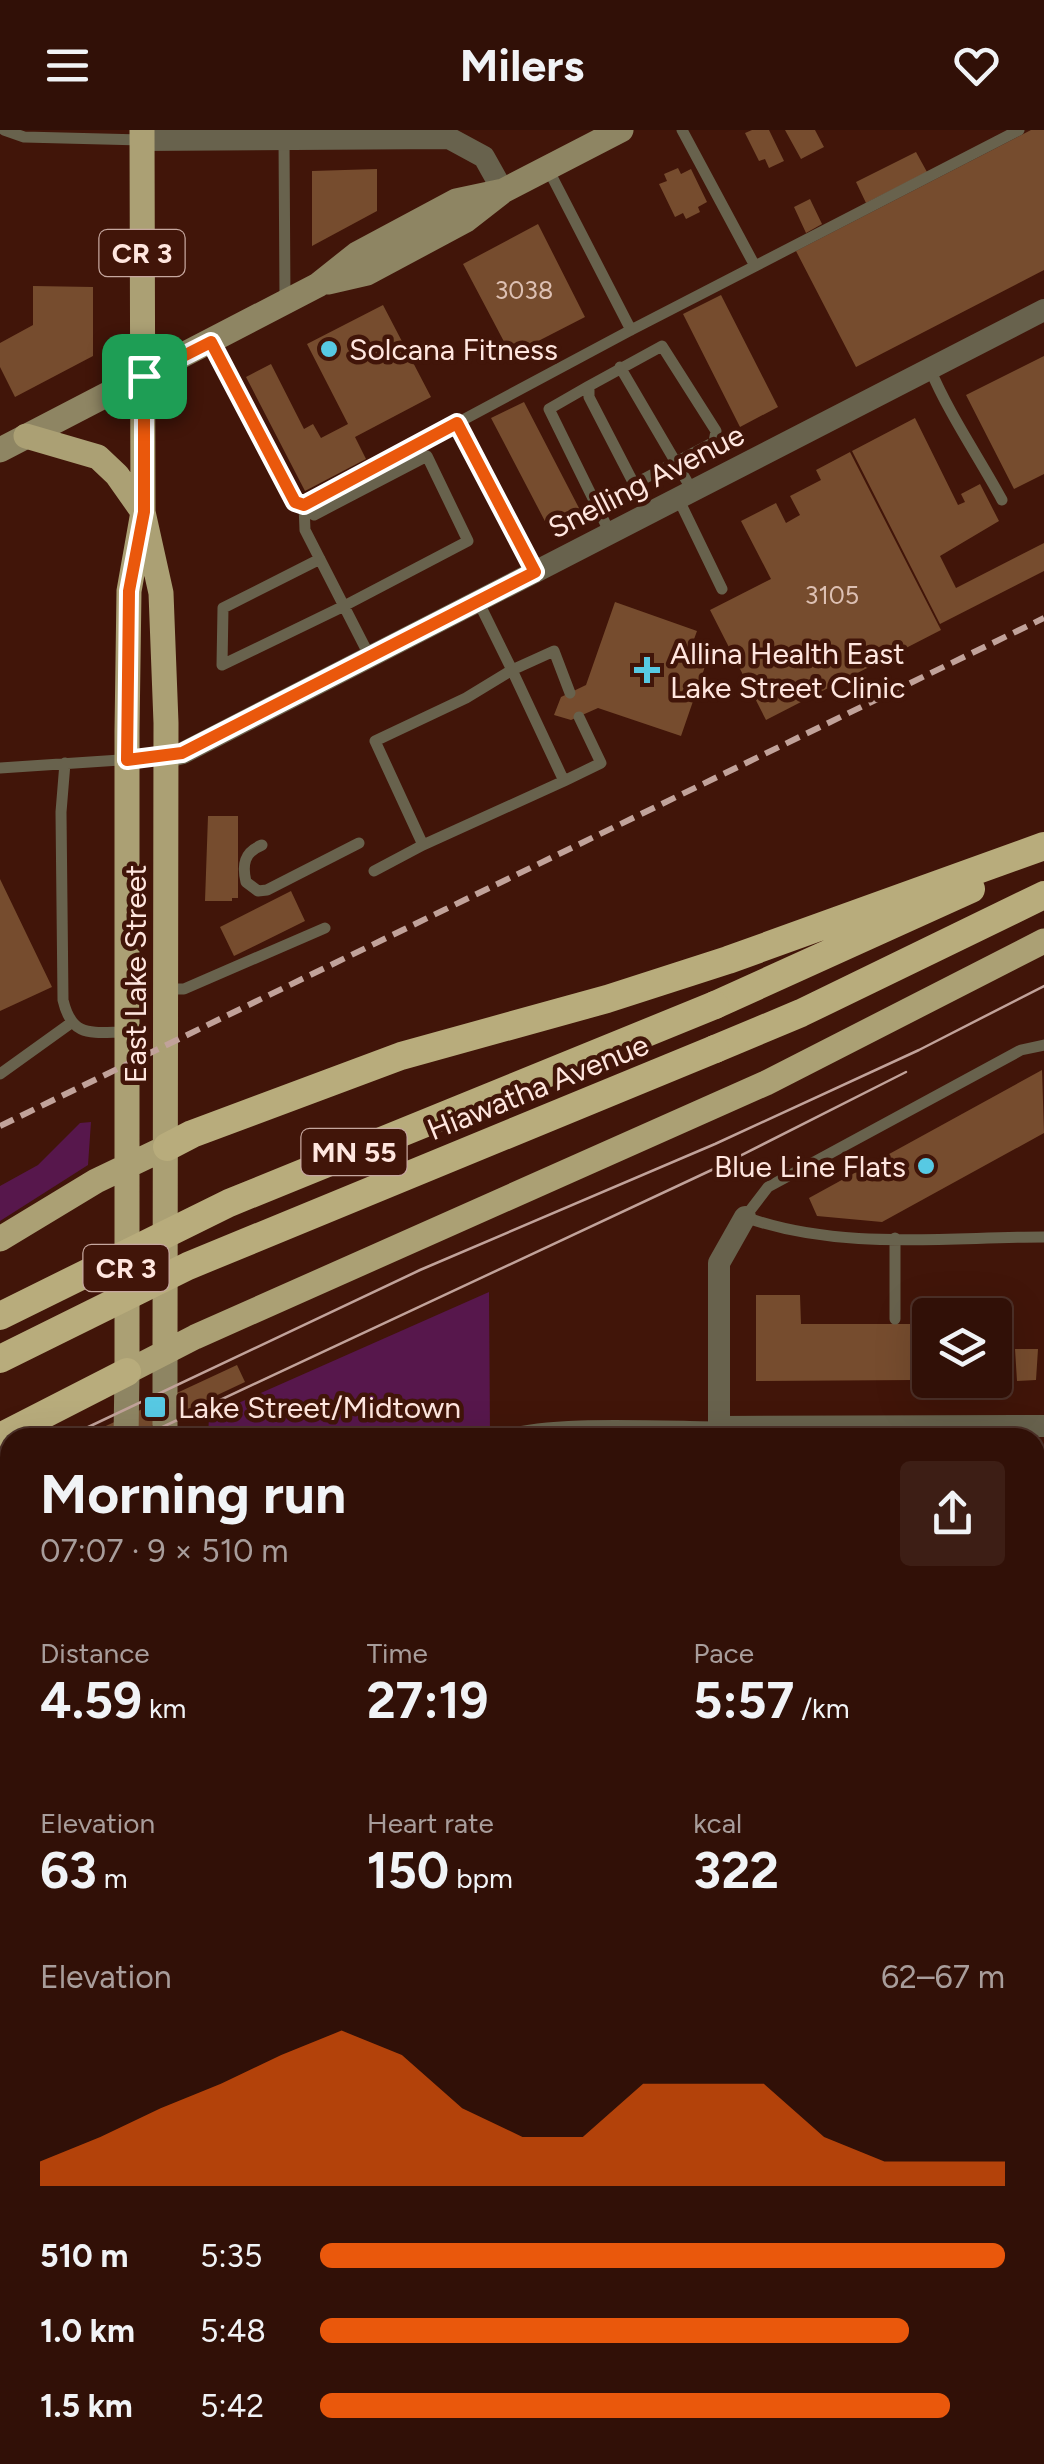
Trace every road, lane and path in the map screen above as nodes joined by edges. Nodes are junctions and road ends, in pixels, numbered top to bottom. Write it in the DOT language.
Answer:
graph roads {
  1 [pos="4,130"];
  2 [pos="682,130"];
  3 [pos="1019,130"];
  4 [pos="606,133"];
  5 [pos="142,135"];
  6 [pos="284,139"];
  7 [pos="547,168"];
  8 [pos="503,191"];
  9 [pos="755,266"];
  10 [pos="285,302"];
  11 [pos="1044,310"];
  12 [pos="631,330"];
  13 [pos="211,342"];
  14 [pos="620,368"];
  15 [pos="930,368"];
  16 [pos="144,376"];
  17 [pos="590,386"];
  18 [pos="457,423"];
  19 [pos="26,436"];
  20 [pos="0,450"];
  21 [pos="677,461"];
  22 [pos="634,484"];
  23 [pos="685,494"];
  24 [pos="1002,500"];
  25 [pos="304,505"];
  26 [pos="144,512"];
  27 [pos="649,513"];
  28 [pos="314,515"];
  29 [pos="610,533"];
  30 [pos="320,559"];
  31 [pos="535,572"];
  32 [pos="722,588"];
  33 [pos="478,601"];
  34 [pos="344,606"];
  35 [pos="370,657"];
  36 [pos="512,670"];
  37 [pos="570,693"];
  38 [pos="579,716"];
  39 [pos="166,757"];
  40 [pos="127,760"];
  41 [pos="65,764"];
  42 [pos="0,768"];
  43 [pos="564,781"];
  44 [pos="359,843"];
  45 [pos="262,846"];
  46 [pos="424,846"];
  47 [pos="1044,849"];
  48 [pos="374,871"];
  49 [pos="1044,896"];
  50 [pos="326,928"];
  51 [pos="1044,941"];
  52 [pos="167,989"];
  53 [pos="71,1023"];
  54 [pos="127,1032"];
  55 [pos="1044,1045"];
  56 [pos="0,1074"];
  57 [pos="167,1147"];
  58 [pos="126,1164"];
  59 [pos="745,1217"];
  60 [pos="1044,1237"];
  61 [pos="895,1238"];
  62 [pos="0,1239"];
  63 [pos="0,1316"];
  64 [pos="896,1319"];
  65 [pos="165,1351"];
  66 [pos="0,1360"];
  67 [pos="127,1372"];
  68 [pos="1044,1426"];
  69 [pos="18,1428"];
  70 [pos="126,1428"];
  71 [pos="165,1428"];
  72 [pos="719,1428"];
  73 [pos="936,1428"];
  1 -- 5 [label="lane"];
  2 -- 9 [label="lane"];
  3 -- 9 [label="lane"];
  4 -- 7 [label="main road"];
  5 -- 6 [label="street"];
  5 -- 16 [label="main road, East Lake Street / CR 3"];
  6 -- 8 [label="street"];
  6 -- 10 [label="lane"];
  7 -- 8 [label="main road"];
  7 -- 12 [label="lane"];
  8 -- 10 [label="main road"];
  9 -- 12 [label="lane"];
  10 -- 13 [label="main road"];
  11 -- 15 [label="street, Snelling Avenue"];
  12 -- 18 [label="lane"];
  13 -- 16 [label="main road"];
  13 -- 25 [label="lane"];
  14 -- 17 [label="lane"];
  14 -- 21 [label="lane"];
  14 -- 21 [label="lane"];
  15 -- 23 [label="street, Snelling Avenue"];
  15 -- 24 [label="lane"];
  16 -- 19 [label="main road"];
  16 -- 26 [label="main road, East Lake Street / CR 3"];
  17 -- 22 [label="lane"];
  17 -- 29 [label="lane"];
  18 -- 25 [label="lane"];
  18 -- 31 [label="lane"];
  19 -- 20 [label="main road"];
  19 -- 26 [label="main road"];
  21 -- 22 [label="lane"];
  21 -- 23 [label="lane"];
  22 -- 27 [label="lane"];
  23 -- 27 [label="street, Snelling Avenue"];
  23 -- 32 [label="lane"];
  25 -- 30 [label="lane"];
  26 -- 39 [label="main road, East Lake Street / CR 3"];
  26 -- 40 [label="main road, East Lake Street / CR 3"];
  27 -- 29 [label="street, Snelling Avenue"];
  28 -- 34 [label="lane"];
  29 -- 31 [label="street, Snelling Avenue"];
  30 -- 34 [label="lane"];
  30 -- 34 [label="lane"];
  31 -- 33 [label="street, Snelling Avenue"];
  33 -- 35 [label="street, Snelling Avenue"];
  33 -- 36 [label="lane"];
  34 -- 35 [label="lane"];
  35 -- 39 [label="street, Snelling Avenue"];
  36 -- 37 [label="lane"];
  36 -- 43 [label="lane"];
  36 -- 46 [label="lane"];
  38 -- 43 [label="lane"];
  39 -- 40 [label="lane"];
  39 -- 52 [label="main road, East Lake Street / CR 3"];
  40 -- 41 [label="lane"];
  40 -- 54 [label="main road, East Lake Street / CR 3"];
  41 -- 42 [label="lane"];
  41 -- 53 [label="lane"];
  43 -- 46 [label="lane"];
  44 -- 45 [label="lane"];
  46 -- 48 [label="lane"];
  47 -- 57 [label="highway"];
  47 -- 63 [label="highway, Hiawatha Avenue / MN 55, bridge"];
  49 -- 66 [label="highway, Hiawatha Avenue / MN 55, bridge"];
  50 -- 52 [label="lane"];
  51 -- 65 [label="main road"];
  52 -- 57 [label="main road, East Lake Street / CR 3"];
  53 -- 54 [label="lane"];
  53 -- 56 [label="lane"];
  54 -- 58 [label="main road, East Lake Street / CR 3"];
  55 -- 59 [label="lane"];
  57 -- 58 [label="main road"];
  57 -- 65 [label="main road, East Lake Street / CR 3"];
  58 -- 62 [label="main road"];
  58 -- 67 [label="main road, East Lake Street / CR 3"];
  59 -- 61 [label="lane"];
  59 -- 72 [label="street"];
  60 -- 61 [label="lane"];
  61 -- 64 [label="lane"];
  65 -- 67 [label="main road"];
  65 -- 71 [label="main road, East Lake Street / CR 3"];
  67 -- 69 [label="highway"];
  67 -- 70 [label="main road, East Lake Street / CR 3"];
  68 -- 73 [label="street"];
}
